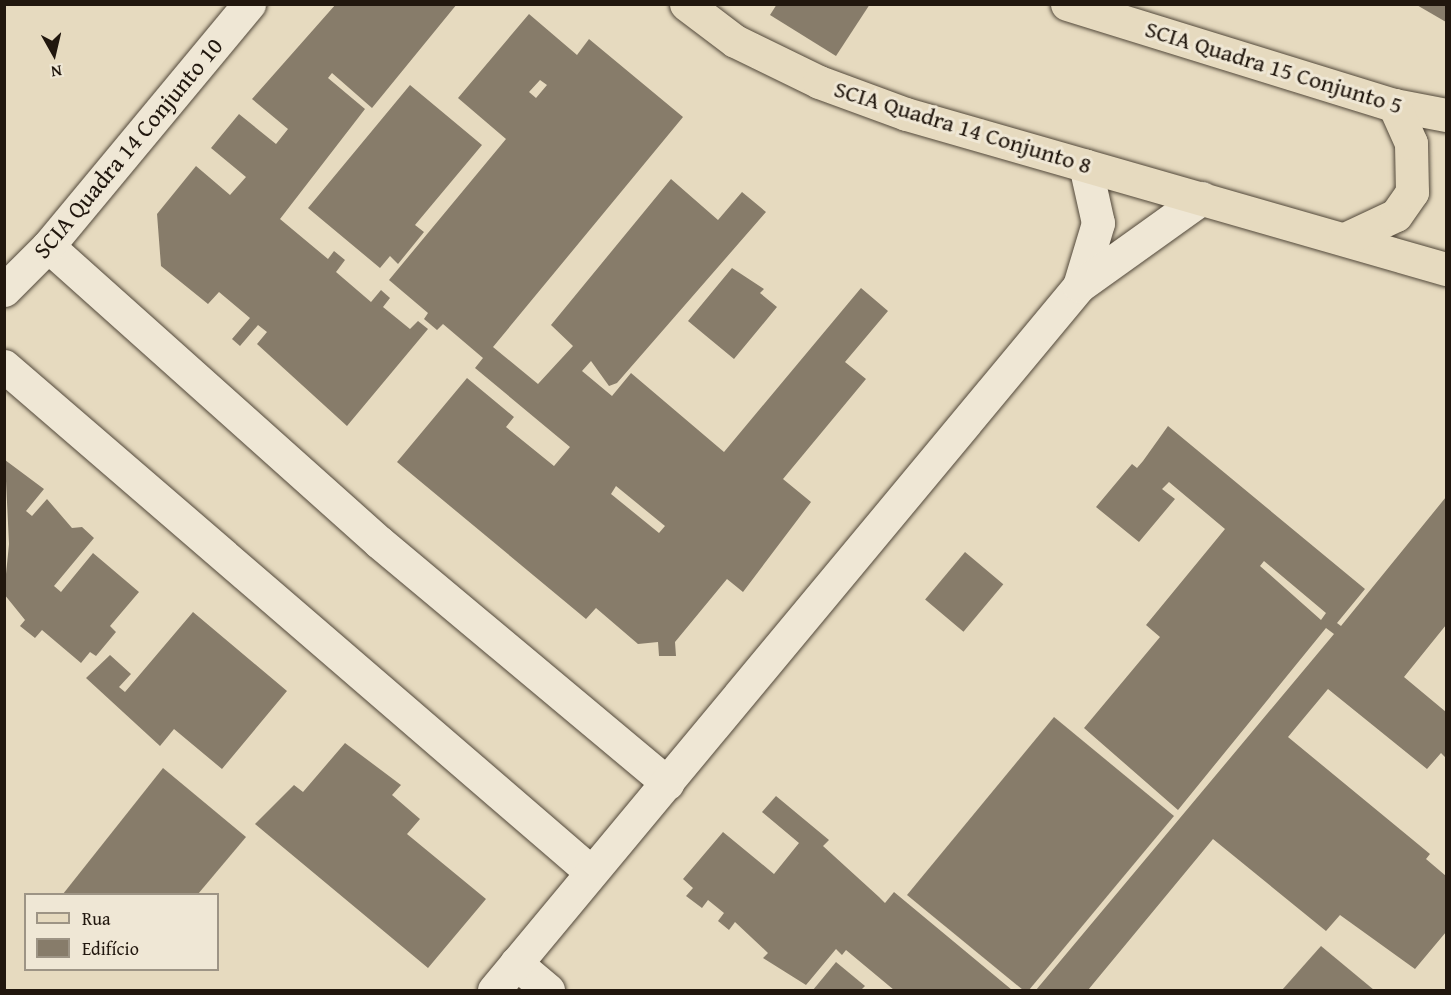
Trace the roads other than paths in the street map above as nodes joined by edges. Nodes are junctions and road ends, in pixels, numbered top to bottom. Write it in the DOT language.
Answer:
graph roads {
  1 [pos="249,4"];
  2 [pos="686,4"];
  3 [pos="1067,4"];
  4 [pos="1394,105"];
  5 [pos="1446,115"];
  6 [pos="1085,165"];
  7 [pos="1202,198"];
  8 [pos="1345,239"];
  9 [pos="48,246"];
  10 [pos="1446,269"];
  11 [pos="1079,286"];
  12 [pos="4,290"];
  13 [pos="4,366"];
  14 [pos="667,783"];
  15 [pos="591,872"];
  16 [pos="516,963"];
  17 [pos="494,990"];
  18 [pos="548,990"];
  1 -- 9 [label="street, SCIA Quadra 14 Conjunto 10"];
  2 -- 6 [label="main road, SCIA Quadra 14 Conjunto 8"];
  3 -- 4 [label="main road, SCIA Quadra 15 Conjunto 5"];
  4 -- 5 [label="main road, SCIA Quadra 15 Conjunto 5"];
  4 -- 8 [label="main road"];
  6 -- 7 [label="main road, SCIA Quadra 14 Conjunto 8"];
  6 -- 11 [label="street"];
  7 -- 8 [label="main road, SCIA Quadra 14 Conjunto 8"];
  7 -- 11 [label="street"];
  8 -- 10 [label="main road, SCIA Quadra 14 Conjunto 8"];
  9 -- 12 [label="street, SCIA Quadra 14 Conjunto 10"];
  9 -- 14 [label="street"];
  11 -- 14 [label="street"];
  13 -- 15 [label="street"];
  14 -- 15 [label="street"];
  15 -- 16 [label="street"];
  16 -- 17 [label="street"];
  16 -- 18 [label="street"];
}
